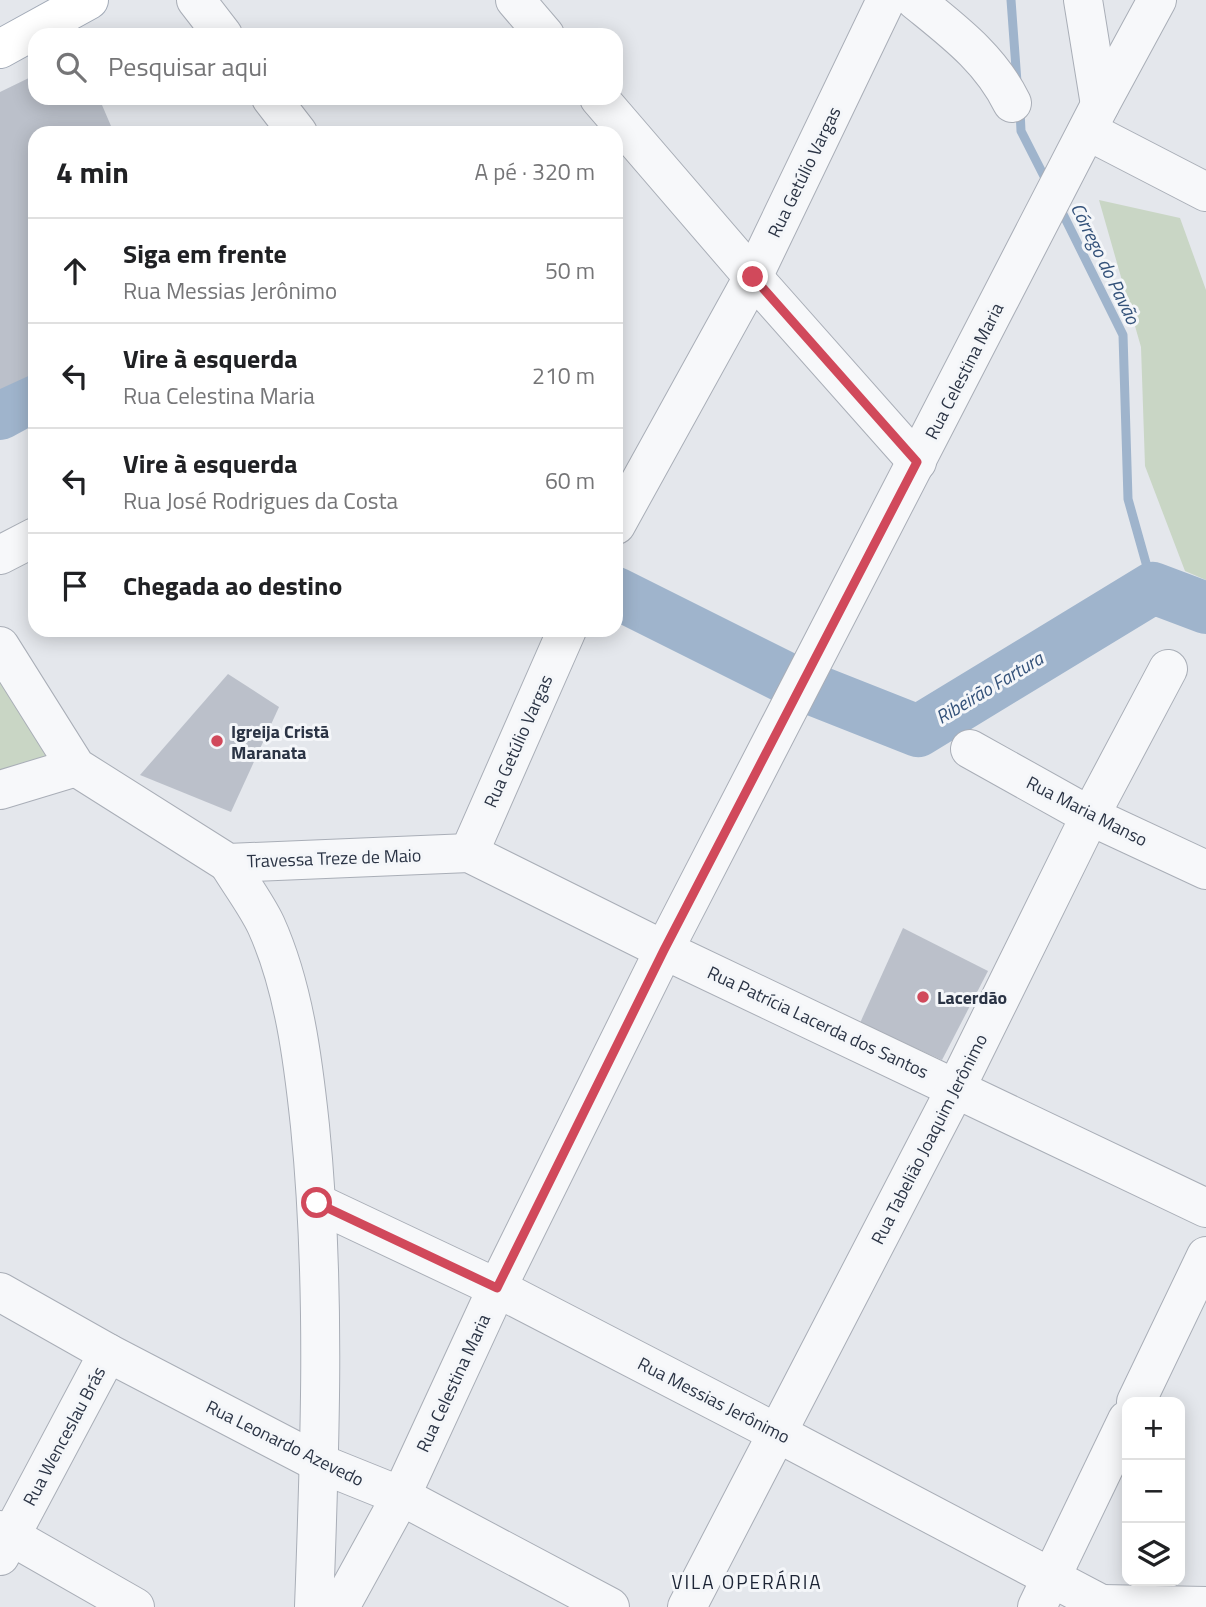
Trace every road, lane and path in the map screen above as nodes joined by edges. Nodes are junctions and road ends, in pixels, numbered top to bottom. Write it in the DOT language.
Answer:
graph roads {
  1 [pos="89,0"];
  2 [pos="196,0"];
  3 [pos="515,0"];
  4 [pos="886,0"];
  5 [pos="915,0"];
  6 [pos="1083,0"];
  7 [pos="1157,0"];
  8 [pos="38,28"];
  9 [pos="218,28"];
  10 [pos="539,28"];
  11 [pos="28,34"];
  12 [pos="0,49"];
  13 [pos="1012,103"];
  14 [pos="276,105"];
  15 [pos="606,105"];
  16 [pos="1091,123"];
  17 [pos="293,126"];
  18 [pos="1206,192"];
  19 [pos="753,277"];
  20 [pos="917,462"];
  21 [pos="623,512"];
  22 [pos="28,541"];
  23 [pos="0,555"];
  24 [pos="565,637"];
  25 [pos="0,646"];
  26 [pos="1168,669"];
  27 [pos="970,749"];
  28 [pos="76,767"];
  29 [pos="0,790"];
  30 [pos="1090,816"];
  31 [pos="469,853"];
  32 [pos="228,863"];
  33 [pos="1206,870"];
  34 [pos="664,950"];
  35 [pos="956,1088"];
  36 [pos="317,1203"];
  37 [pos="1206,1208"];
  38 [pos="1206,1256"];
  39 [pos="497,1288"];
  40 [pos="0,1292"];
  41 [pos="108,1353"];
  42 [pos="1138,1397"];
  43 [pos="1122,1430"];
  44 [pos="778,1433"];
  45 [pos="319,1463"];
  46 [pos="401,1496"];
  47 [pos="4,1541"];
  48 [pos="1044,1593"];
  49 [pos="1105,1606"];
  50 [pos="1206,1606"];
  51 [pos="135,1607"];
  52 [pos="314,1607"];
  53 [pos="340,1607"];
  54 [pos="610,1607"];
  55 [pos="687,1607"];
  1 -- 8 [label="main road"];
  2 -- 9 [label="street"];
  3 -- 10 [label="street"];
  4 -- 19 [label="street, Rua Getúlio Vargas"];
  5 -- 13 [label="street"];
  6 -- 16 [label="street"];
  7 -- 16 [label="street, Rua Celestina Maria"];
  11 -- 12 [label="main road"];
  14 -- 17 [label="street"];
  15 -- 19 [label="street"];
  16 -- 18 [label="street"];
  16 -- 20 [label="street, Rua Celestina Maria"];
  19 -- 20 [label="street"];
  19 -- 21 [label="street, Rua Getúlio Vargas"];
  20 -- 34 [label="street, Rua Celestina Maria"];
  22 -- 23 [label="street"];
  24 -- 31 [label="street, Rua Getúlio Vargas"];
  25 -- 28 [label="street, Travessa Treze de Maio"];
  26 -- 30 [label="street, Rua Tabelião Joaquim Jerônimo"];
  27 -- 30 [label="street, Rua Maria Manso"];
  28 -- 29 [label="street"];
  28 -- 32 [label="street, Travessa Treze de Maio"];
  30 -- 33 [label="street, Rua Maria Manso"];
  30 -- 35 [label="street, Rua Tabelião Joaquim Jerônimo"];
  31 -- 32 [label="street, Travessa Treze de Maio"];
  31 -- 34 [label="street, Rua Patrícia Lacerda dos Santos"];
  32 -- 36 [label="street"];
  34 -- 35 [label="street, Rua Patrícia Lacerda dos Santos"];
  34 -- 39 [label="street, Rua Celestina Maria"];
  35 -- 37 [label="street, Rua Patrícia Lacerda dos Santos"];
  35 -- 44 [label="street, Rua Tabelião Joaquim Jerônimo"];
  36 -- 39 [label="street, Rua Messias Jerônimo"];
  36 -- 45 [label="street"];
  38 -- 42 [label="street"];
  39 -- 44 [label="street, Rua Messias Jerônimo"];
  39 -- 46 [label="street, Rua Celestina Maria"];
  40 -- 41 [label="street, Rua Leonardo Azevedo"];
  41 -- 45 [label="street, Rua Leonardo Azevedo"];
  41 -- 47 [label="street, Rua Wenceslau Brás"];
  43 -- 48 [label="street"];
  44 -- 48 [label="street, Rua Messias Jerônimo"];
  44 -- 55 [label="street, Rua Tabelião Joaquim Jerônimo"];
  45 -- 46 [label="street, Rua Leonardo Azevedo"];
  45 -- 52 [label="street"];
  46 -- 53 [label="street, Rua Celestina Maria"];
  46 -- 54 [label="street, Rua Leonardo Azevedo"];
  47 -- 51 [label="street"];
  48 -- 49 [label="street, Rua Messias Jerônimo"];
  49 -- 50 [label="street"];
}
